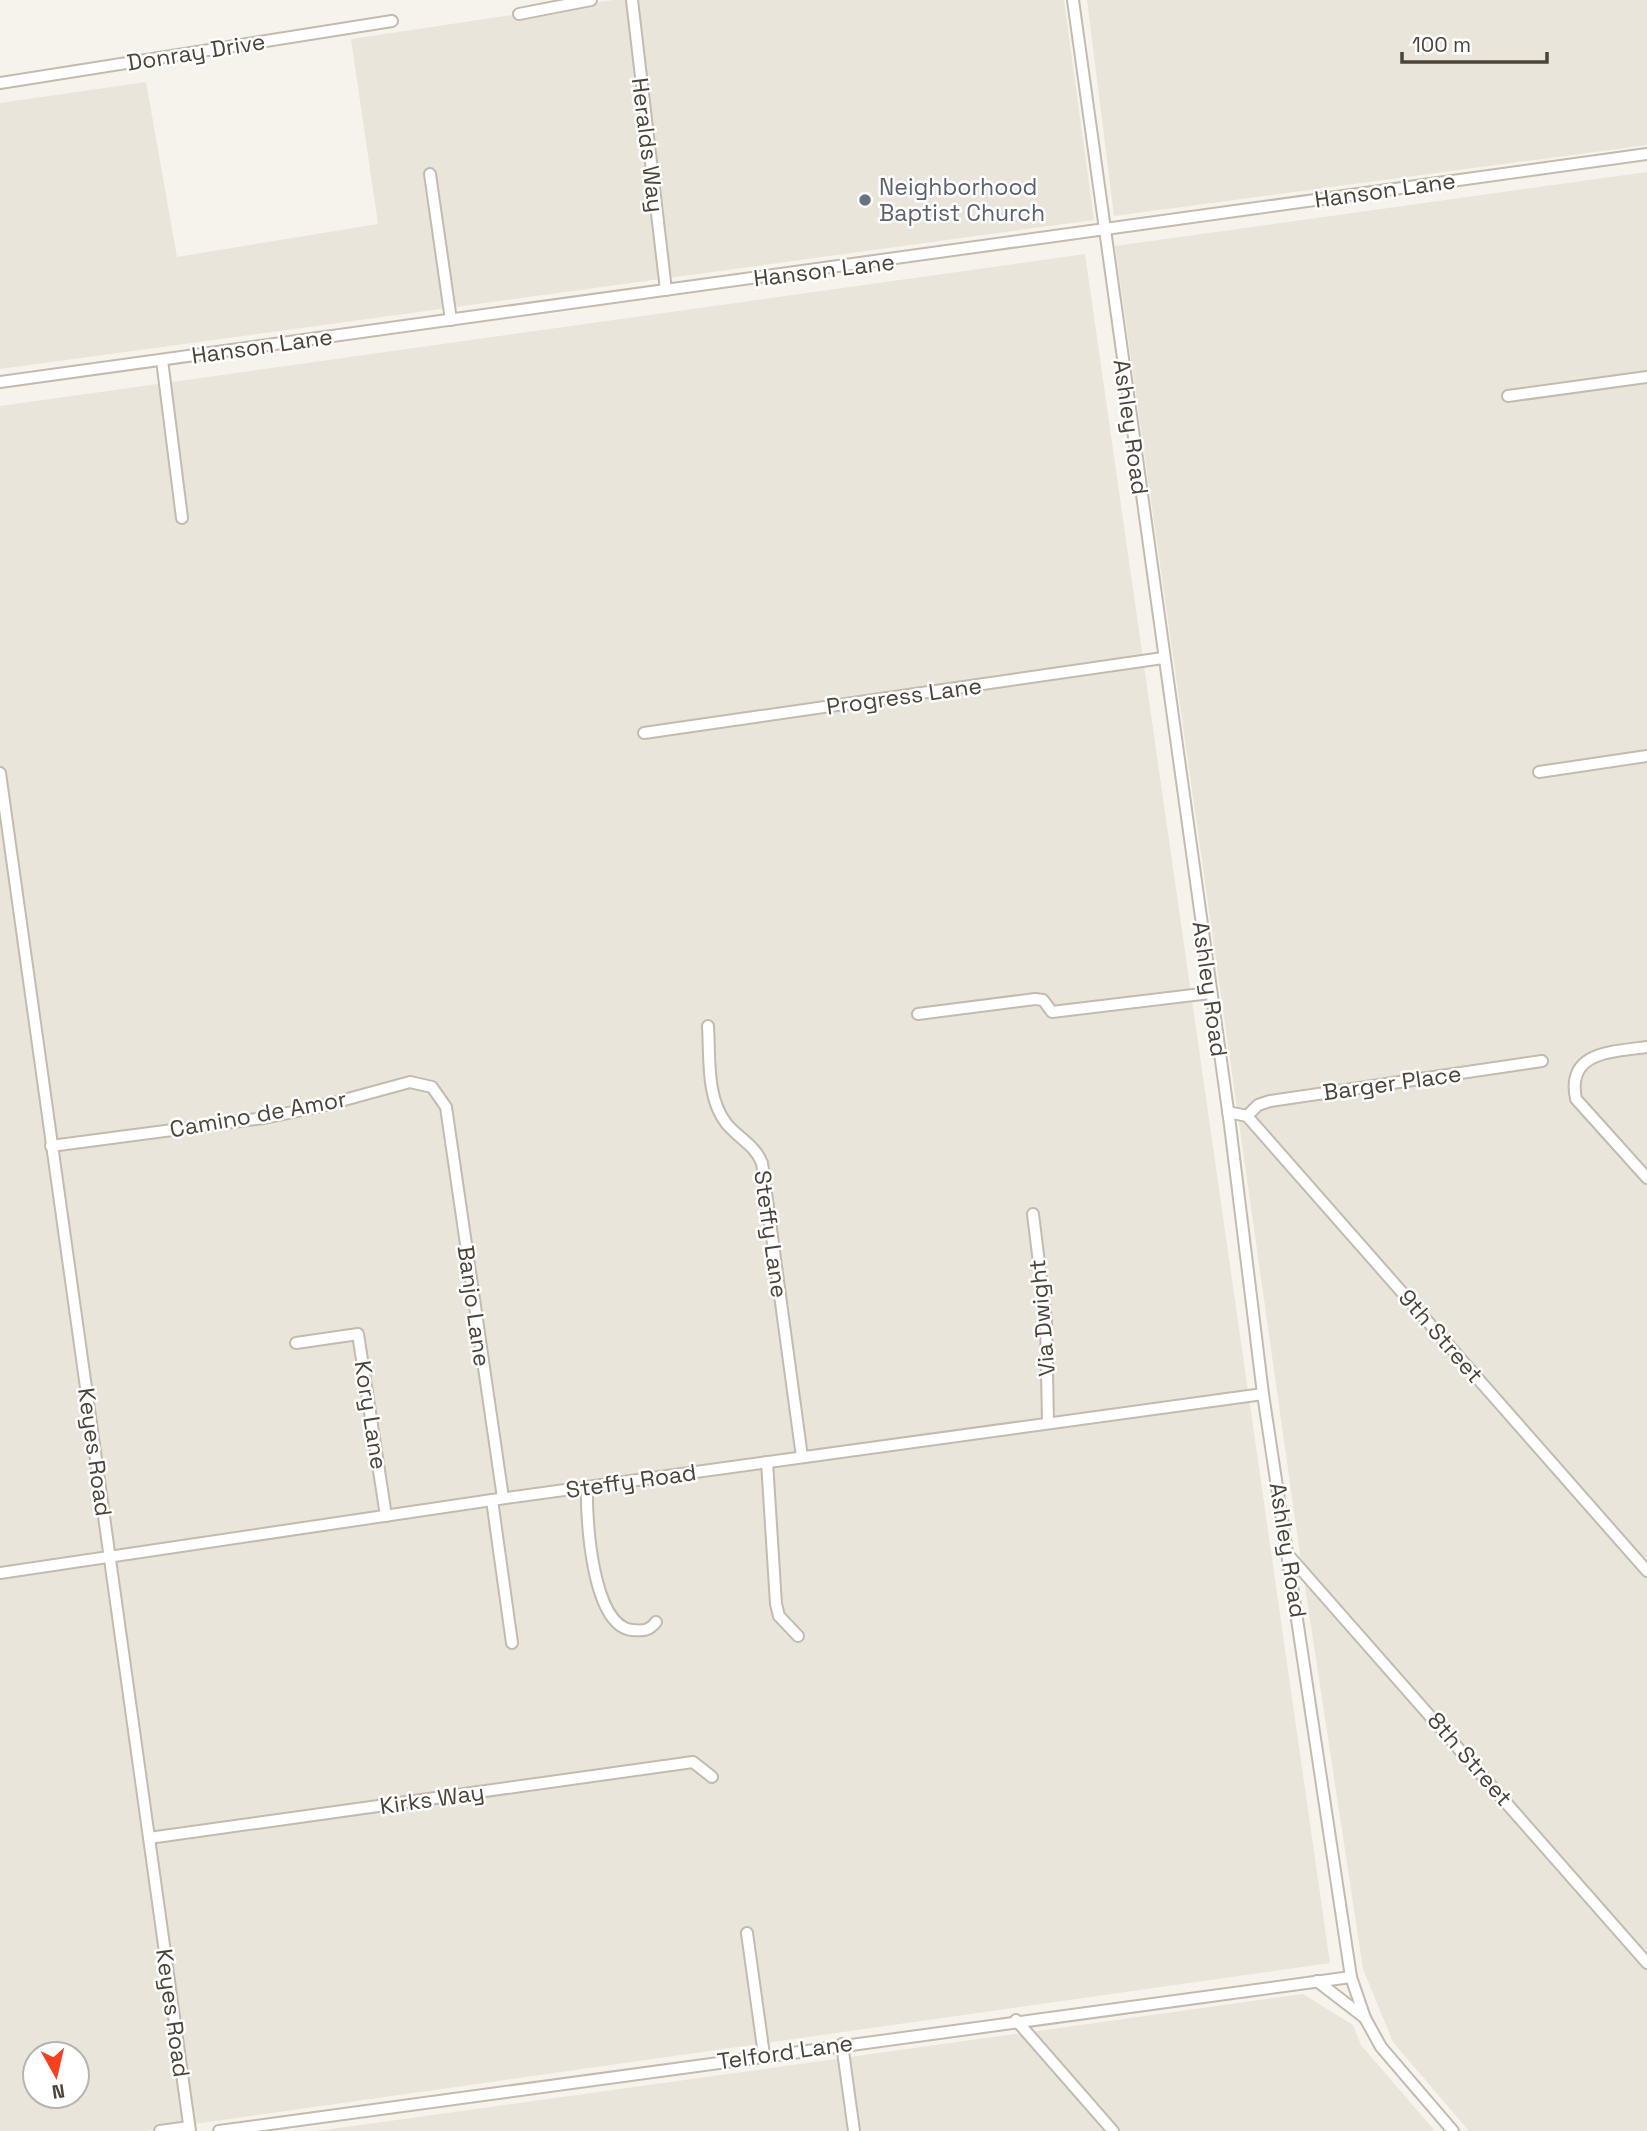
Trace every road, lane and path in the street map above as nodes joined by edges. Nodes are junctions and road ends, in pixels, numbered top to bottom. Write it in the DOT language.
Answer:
graph roads {
  1 [pos="591,0"];
  2 [pos="632,0"];
  3 [pos="1073,0"];
  4 [pos="519,14"];
  5 [pos="392,21"];
  6 [pos="0,83"];
  7 [pos="1647,154"];
  8 [pos="430,174"];
  9 [pos="1104,229"];
  10 [pos="666,290"];
  11 [pos="451,320"];
  12 [pos="162,360"];
  13 [pos="1647,377"];
  14 [pos="0,382"];
  15 [pos="1508,396"];
  16 [pos="182,518"];
  17 [pos="1163,659"];
  18 [pos="644,733"];
  19 [pos="1647,756"];
  20 [pos="1539,772"];
  21 [pos="0,773"];
  22 [pos="1210,993"];
  23 [pos="918,1014"];
  24 [pos="708,1026"];
  25 [pos="1647,1047"];
  26 [pos="1542,1061"];
  27 [pos="1228,1112"];
  28 [pos="446,1114"];
  29 [pos="1247,1116"];
  30 [pos="51,1146"];
  31 [pos="1647,1178"];
  32 [pos="1033,1214"];
  33 [pos="296,1342"];
  34 [pos="1263,1394"];
  35 [pos="1048,1423"];
  36 [pos="802,1457"];
  37 [pos="767,1462"];
  38 [pos="587,1487"];
  39 [pos="498,1499"];
  40 [pos="386,1516"];
  41 [pos="1290,1557"];
  42 [pos="110,1558"];
  43 [pos="1647,1571"];
  44 [pos="0,1573"];
  45 [pos="656,1622"];
  46 [pos="798,1636"];
  47 [pos="512,1643"];
  48 [pos="712,1777"];
  49 [pos="149,1838"];
  50 [pos="747,1933"];
  51 [pos="1647,1963"];
  52 [pos="1351,1977"];
  53 [pos="1317,1981"];
  54 [pos="1365,2018"];
  55 [pos="1016,2020"];
  56 [pos="842,2044"];
  57 [pos="764,2055"];
  58 [pos="190,2129"];
  59 [pos="160,2131"];
  60 [pos="219,2131"];
  61 [pos="854,2131"];
  62 [pos="1113,2131"];
  63 [pos="1453,2131"];
  1 -- 4 [label="street"];
  2 -- 10 [label="street, Heralds Way"];
  3 -- 9 [label="street, Ashley Road"];
  5 -- 6 [label="street, Donray Drive"];
  7 -- 9 [label="street, Hanson Lane"];
  8 -- 11 [label="street"];
  9 -- 10 [label="street, Hanson Lane"];
  9 -- 17 [label="street, Ashley Road"];
  10 -- 11 [label="street, Hanson Lane"];
  11 -- 12 [label="street, Hanson Lane"];
  12 -- 14 [label="street, Hanson Lane"];
  12 -- 16 [label="street"];
  13 -- 15 [label="street"];
  17 -- 18 [label="street, Progress Lane"];
  17 -- 22 [label="street, Ashley Road"];
  19 -- 20 [label="street"];
  21 -- 30 [label="street, Keyes Road"];
  22 -- 23 [label="street"];
  22 -- 27 [label="street, Ashley Road"];
  24 -- 36 [label="street, Steffy Lane"];
  25 -- 31 [label="street"];
  26 -- 29 [label="street, Barger Place"];
  27 -- 29 [label="street"];
  27 -- 34 [label="street, Ashley Road"];
  28 -- 30 [label="street, Camino de Amor"];
  28 -- 39 [label="street, Banjo Lane"];
  29 -- 43 [label="street, 9th Street"];
  30 -- 42 [label="street, Keyes Road"];
  32 -- 35 [label="street, Via Dwight"];
  33 -- 40 [label="street, Kory Lane"];
  34 -- 35 [label="street, Steffy Road"];
  34 -- 41 [label="street, Ashley Road"];
  35 -- 36 [label="street, Steffy Road"];
  36 -- 37 [label="street, Steffy Road"];
  37 -- 38 [label="street, Steffy Road"];
  37 -- 46 [label="street"];
  38 -- 39 [label="street, Steffy Road"];
  38 -- 45 [label="street"];
  39 -- 40 [label="street, Steffy Road"];
  39 -- 47 [label="street, Banjo Lane"];
  40 -- 42 [label="street, Steffy Road"];
  41 -- 51 [label="street, 8th Street"];
  41 -- 52 [label="street, Ashley Road"];
  42 -- 44 [label="street, Steffy Road"];
  42 -- 49 [label="street, Keyes Road"];
  48 -- 49 [label="street, Kirks Way"];
  49 -- 58 [label="street, Keyes Road"];
  50 -- 57 [label="street"];
  52 -- 53 [label="street, Telford Lane"];
  52 -- 54 [label="street, Ashley Road"];
  53 -- 54 [label="street"];
  53 -- 55 [label="street, Telford Lane"];
  54 -- 63 [label="street"];
  55 -- 56 [label="street, Telford Lane"];
  55 -- 62 [label="street"];
  56 -- 57 [label="street, Telford Lane"];
  56 -- 61 [label="street"];
  57 -- 60 [label="street, Telford Lane"];
  58 -- 59 [label="street"];
}
